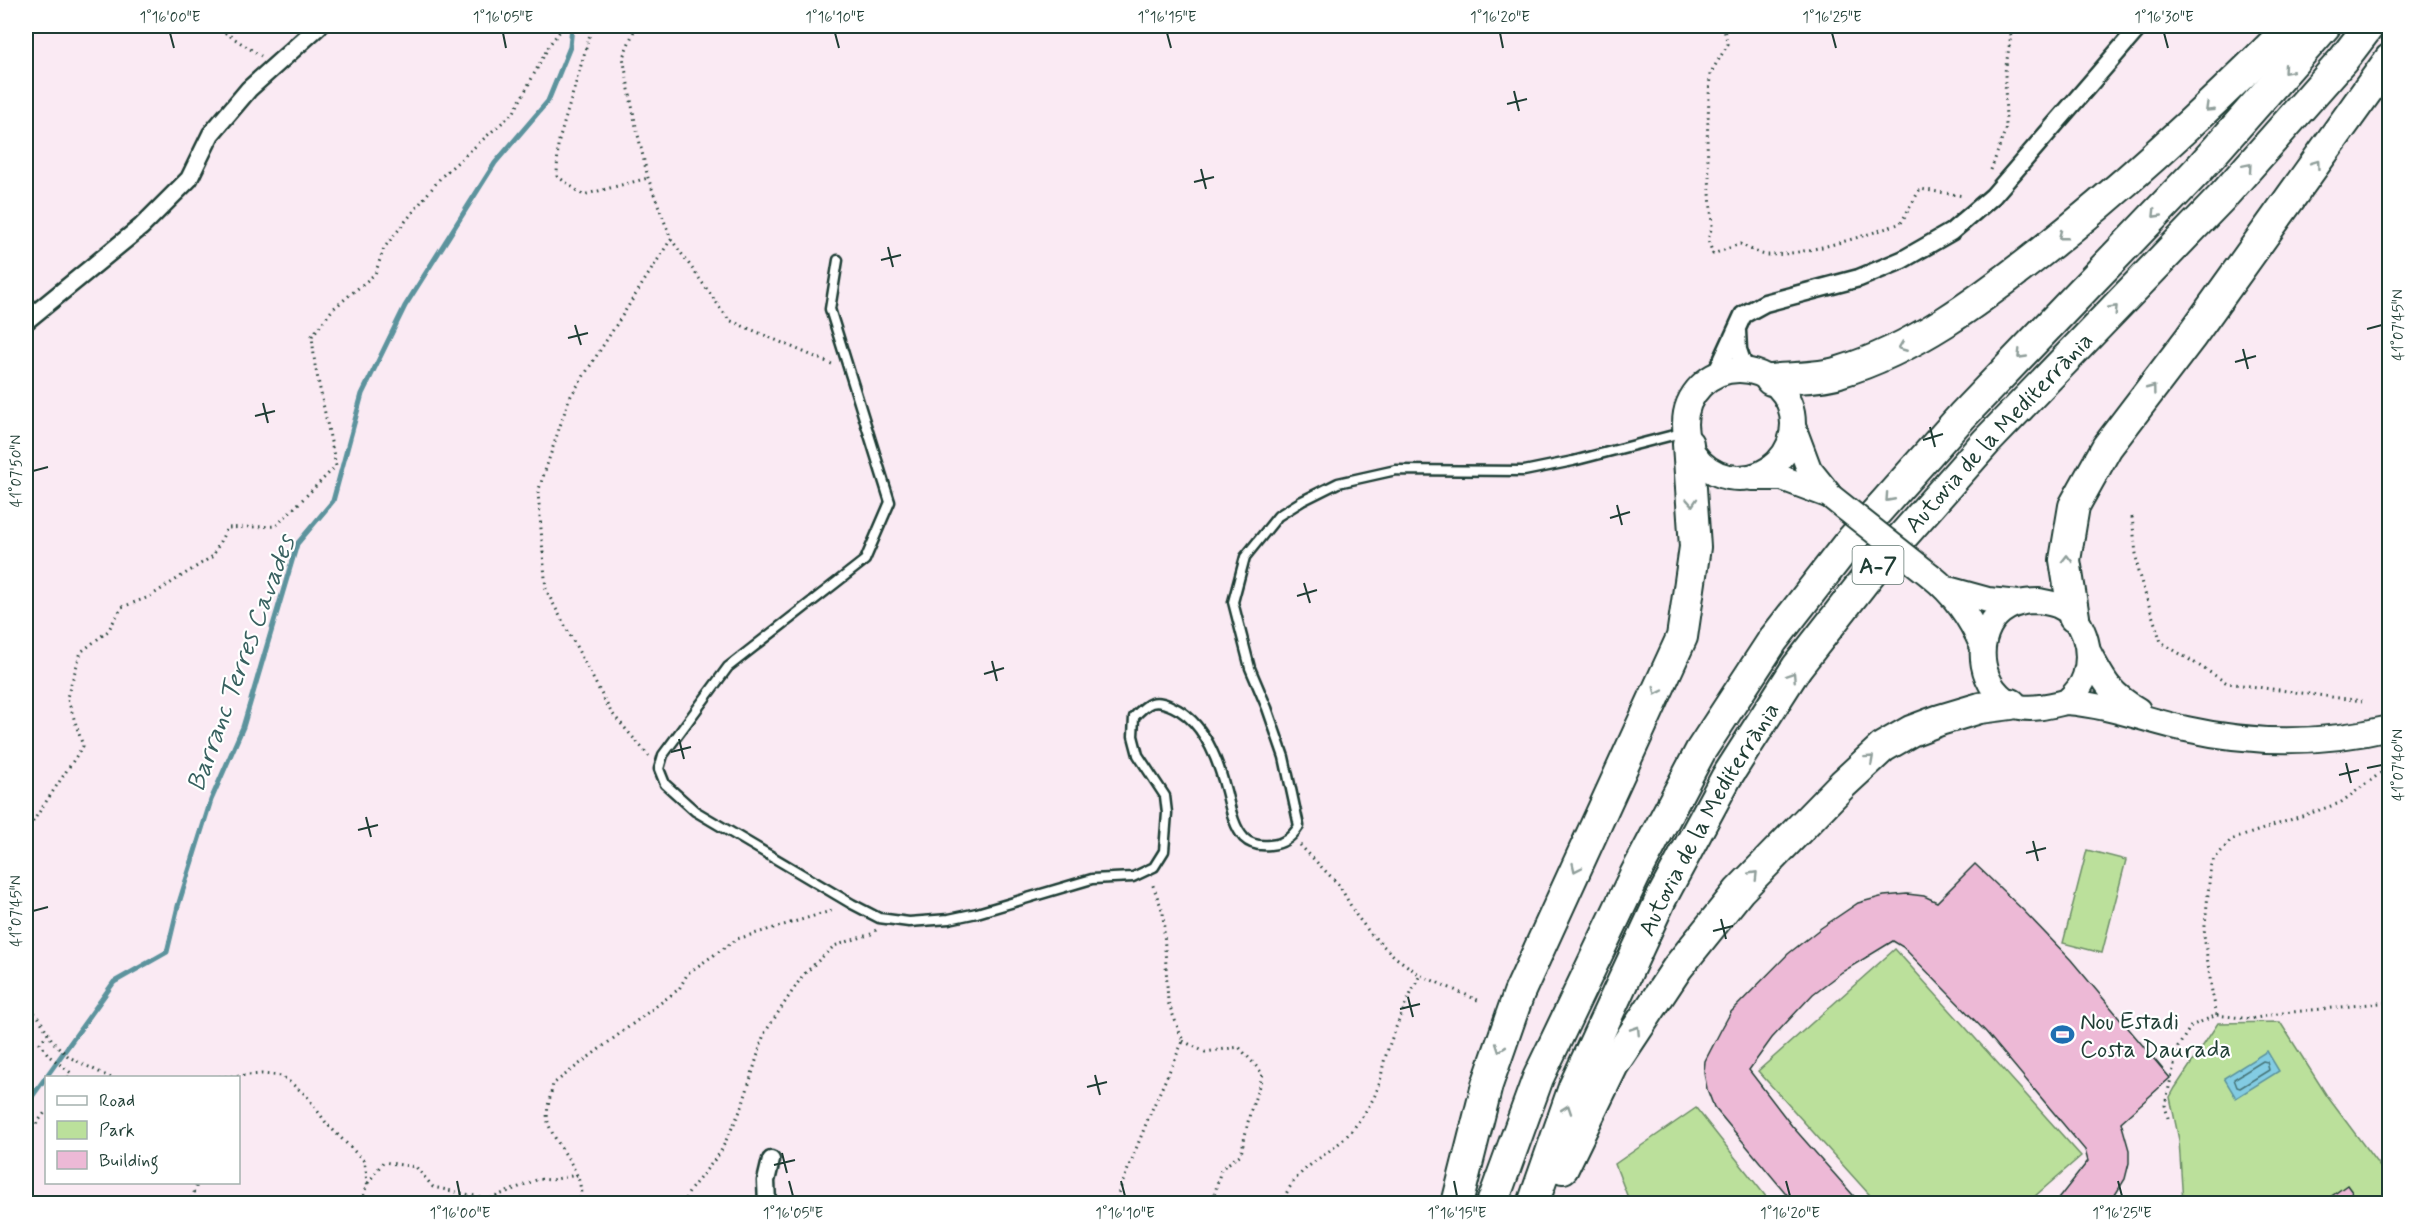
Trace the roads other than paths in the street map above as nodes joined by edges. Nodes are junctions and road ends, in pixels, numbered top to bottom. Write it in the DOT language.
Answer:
graph roads {
  1 [pos="319,26"];
  2 [pos="2140,26"];
  3 [pos="2291,26"];
  4 [pos="2325,26"];
  5 [pos="2369,26"];
  6 [pos="2390,59"];
  7 [pos="838,260"];
  8 [pos="26,321"];
  9 [pos="1736,330"];
  10 [pos="1758,375"];
  11 [pos="1714,376"];
  12 [pos="1794,429"];
  13 [pos="1687,438"];
  14 [pos="1749,478"];
  15 [pos="1830,496"];
  16 [pos="1940,582"];
  17 [pos="2019,603"];
  18 [pos="2074,617"];
  19 [pos="1982,645"];
  20 [pos="2089,653"];
  21 [pos="2066,702"];
  22 [pos="2011,704"];
  23 [pos="2156,720"];
  24 [pos="2390,728"];
  25 [pos="771,1160"];
  26 [pos="767,1203"];
  27 [pos="1457,1203"];
  28 [pos="1492,1203"];
  29 [pos="1533,1203"];
  30 [pos="1548,1203"];
  1 -- 8 [label="street"];
  2 -- 9 [label="street"];
  3 -- 10 [label="highway, one-way"];
  4 -- 28 [label="highway, Autovia de la Mediterrània / A-7, one-way"];
  29 -- 5 [label="highway, Autovia de la Mediterrània / A-7, one-way"];
  18 -- 6 [label="highway, one-way"];
  7 -- 13 [label="lane"];
  9 -- 10 [label="street"];
  9 -- 11 [label="street"];
  10 -- 11 [label="main road"];
  10 -- 12 [label="main road"];
  11 -- 13 [label="main road"];
  12 -- 14 [label="main road"];
  12 -- 15 [label="main road"];
  13 -- 14 [label="main road"];
  13 -- 27 [label="highway, one-way"];
  14 -- 15 [label="main road"];
  15 -- 16 [label="main road, bridge"];
  16 -- 17 [label="main road"];
  16 -- 19 [label="main road"];
  17 -- 18 [label="main road"];
  17 -- 19 [label="main road"];
  18 -- 20 [label="main road"];
  19 -- 22 [label="main road"];
  20 -- 21 [label="main road"];
  20 -- 23 [label="main road"];
  21 -- 22 [label="main road"];
  21 -- 23 [label="main road"];
  30 -- 22 [label="highway, one-way"];
  23 -- 24 [label="main road"];
  25 -- 26 [label="street"];
}
